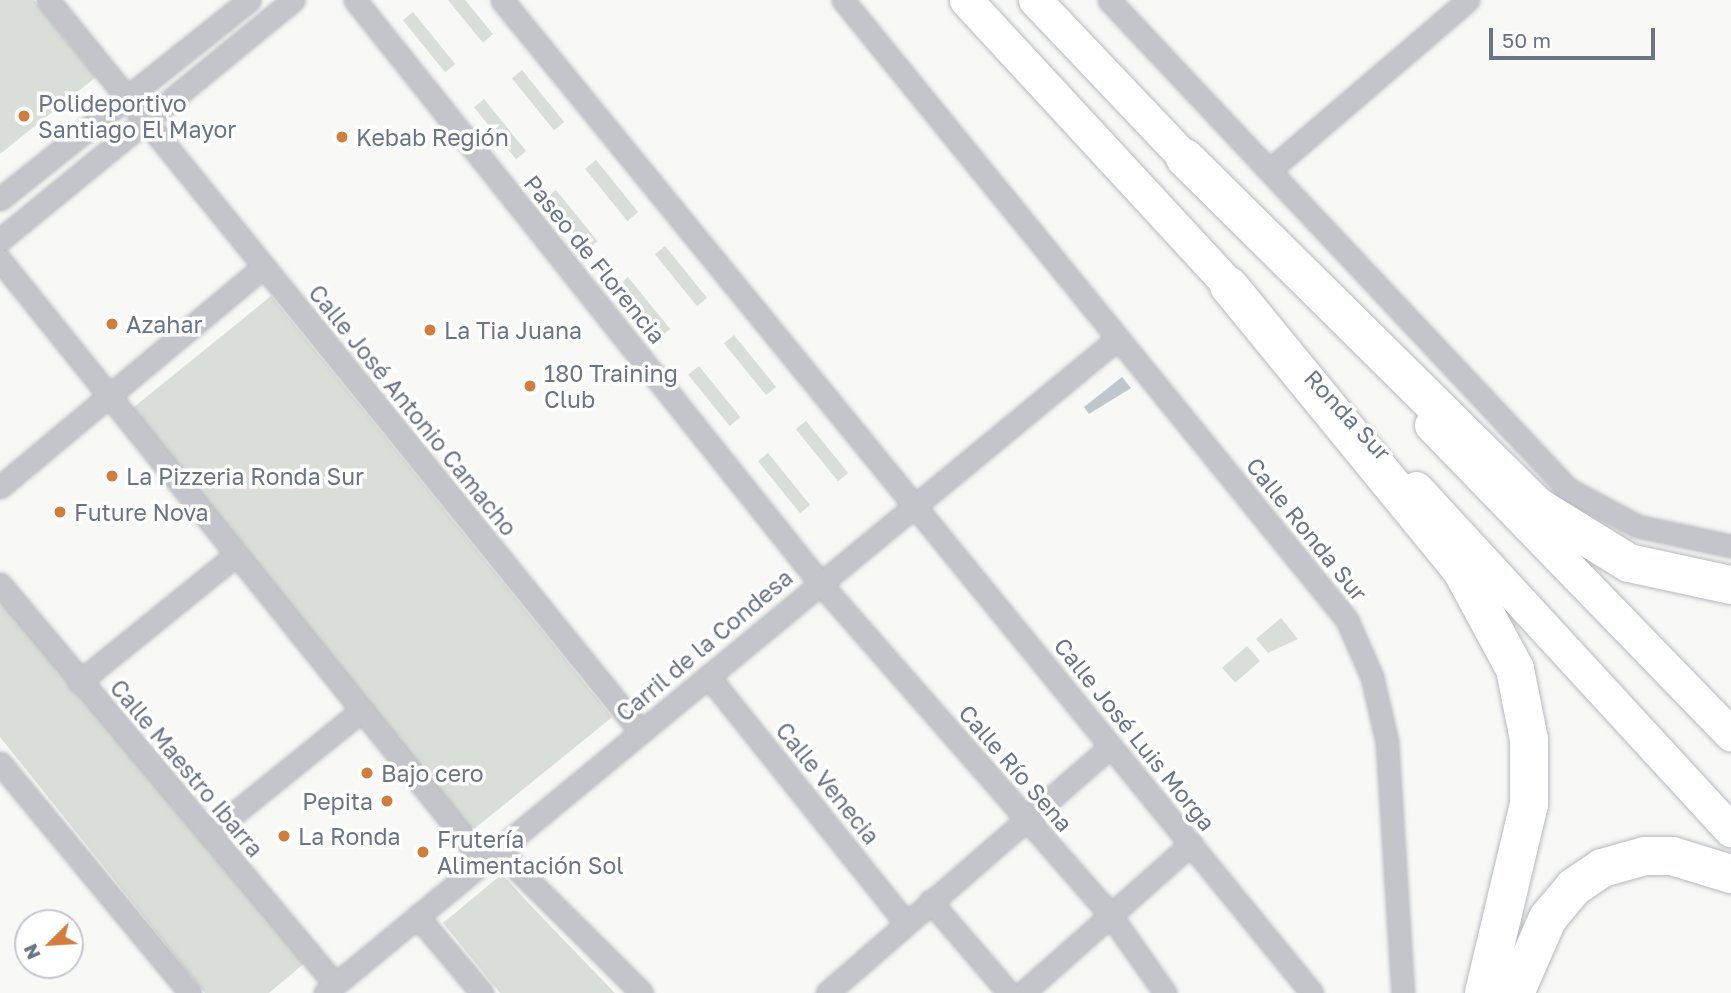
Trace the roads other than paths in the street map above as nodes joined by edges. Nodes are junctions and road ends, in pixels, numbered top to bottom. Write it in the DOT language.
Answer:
graph roads {
  1 [pos="48,0"];
  2 [pos="249,0"];
  3 [pos="293,0"];
  4 [pos="355,0"];
  5 [pos="502,0"];
  6 [pos="843,0"];
  7 [pos="966,0"];
  8 [pos="1035,0"];
  9 [pos="1109,0"];
  10 [pos="1468,0"];
  11 [pos="126,98"];
  12 [pos="145,122"];
  13 [pos="1185,158"];
  14 [pos="1272,168"];
  15 [pos="0,199"];
  16 [pos="0,240"];
  17 [pos="0,260"];
  18 [pos="263,267"];
  19 [pos="1229,286"];
  20 [pos="1117,339"];
  21 [pos="111,397"];
  22 [pos="0,487"];
  23 [pos="917,508"];
  24 [pos="1731,546"];
  25 [pos="237,554"];
  26 [pos="820,583"];
  27 [pos="0,584"];
  28 [pos="1731,585"];
  29 [pos="708,676"];
  30 [pos="79,682"];
  31 [pos="362,710"];
  32 [pos="641,732"];
  33 [pos="1731,735"];
  34 [pos="1111,746"];
  35 [pos="0,763"];
  36 [pos="1024,817"];
  37 [pos="1731,830"];
  38 [pos="209,834"];
  39 [pos="1191,844"];
  40 [pos="490,855"];
  41 [pos="1731,874"];
  42 [pos="930,901"];
  43 [pos="1109,913"];
  44 [pos="416,916"];
  45 [pos="906,923"];
  46 [pos="330,989"];
  47 [pos="833,991"];
  48 [pos="190,993"];
  49 [pos="482,993"];
  50 [pos="642,993"];
  51 [pos="1009,993"];
  52 [pos="1023,993"];
  53 [pos="1165,993"];
  54 [pos="1312,993"];
  55 [pos="1403,993"];
  56 [pos="1484,993"];
  57 [pos="1516,993"];
  1 -- 11 [label="street"];
  2 -- 11 [label="street"];
  3 -- 12 [label="street"];
  4 -- 26 [label="street, Paseo de Florencia"];
  5 -- 23 [label="street"];
  6 -- 20 [label="street, Calle Ronda Sur"];
  7 -- 19 [label="main road, Ronda Sur"];
  8 -- 13 [label="main road"];
  9 -- 14 [label="street"];
  10 -- 14 [label="street"];
  11 -- 12 [label="street, Calle José Antonio Camacho"];
  11 -- 15 [label="street"];
  12 -- 16 [label="street"];
  12 -- 18 [label="street, Calle José Antonio Camacho"];
  13 -- 28 [label="highway"];
  13 -- 33 [label="main road"];
  14 -- 24 [label="street"];
  17 -- 21 [label="street"];
  18 -- 21 [label="street"];
  18 -- 32 [label="street, Calle José Antonio Camacho"];
  19 -- 37 [label="main road, Ronda Sur"];
  19 -- 56 [label="highway"];
  20 -- 23 [label="street, Carril de la Condesa"];
  20 -- 55 [label="street, Calle Ronda Sur"];
  21 -- 22 [label="street"];
  21 -- 25 [label="street"];
  23 -- 26 [label="street, Carril de la Condesa"];
  23 -- 34 [label="street, Calle José Luis Morga"];
  25 -- 30 [label="street"];
  25 -- 31 [label="street"];
  26 -- 29 [label="street, Carril de la Condesa"];
  26 -- 36 [label="street, Calle Río Sena"];
  27 -- 30 [label="street, Calle Maestro Ibarra"];
  29 -- 32 [label="street, Carril de la Condesa"];
  29 -- 45 [label="street, Calle Venecia"];
  30 -- 38 [label="street, Calle Maestro Ibarra"];
  31 -- 38 [label="street"];
  31 -- 40 [label="street"];
  32 -- 40 [label="street, Carril de la Condesa"];
  34 -- 36 [label="street"];
  34 -- 39 [label="street, Calle José Luis Morga"];
  35 -- 48 [label="street"];
  36 -- 42 [label="street"];
  36 -- 43 [label="street, Calle Río Sena"];
  38 -- 46 [label="street, Calle Maestro Ibarra"];
  39 -- 43 [label="street"];
  39 -- 54 [label="street, Calle José Luis Morga"];
  40 -- 44 [label="street, Carril de la Condesa"];
  40 -- 50 [label="street"];
  41 -- 57 [label="highway"];
  42 -- 45 [label="street"];
  42 -- 51 [label="street"];
  43 -- 52 [label="street"];
  43 -- 53 [label="street, Calle Río Sena"];
  44 -- 46 [label="street, Carril de la Condesa"];
  44 -- 49 [label="street"];
  45 -- 47 [label="street"];
}
